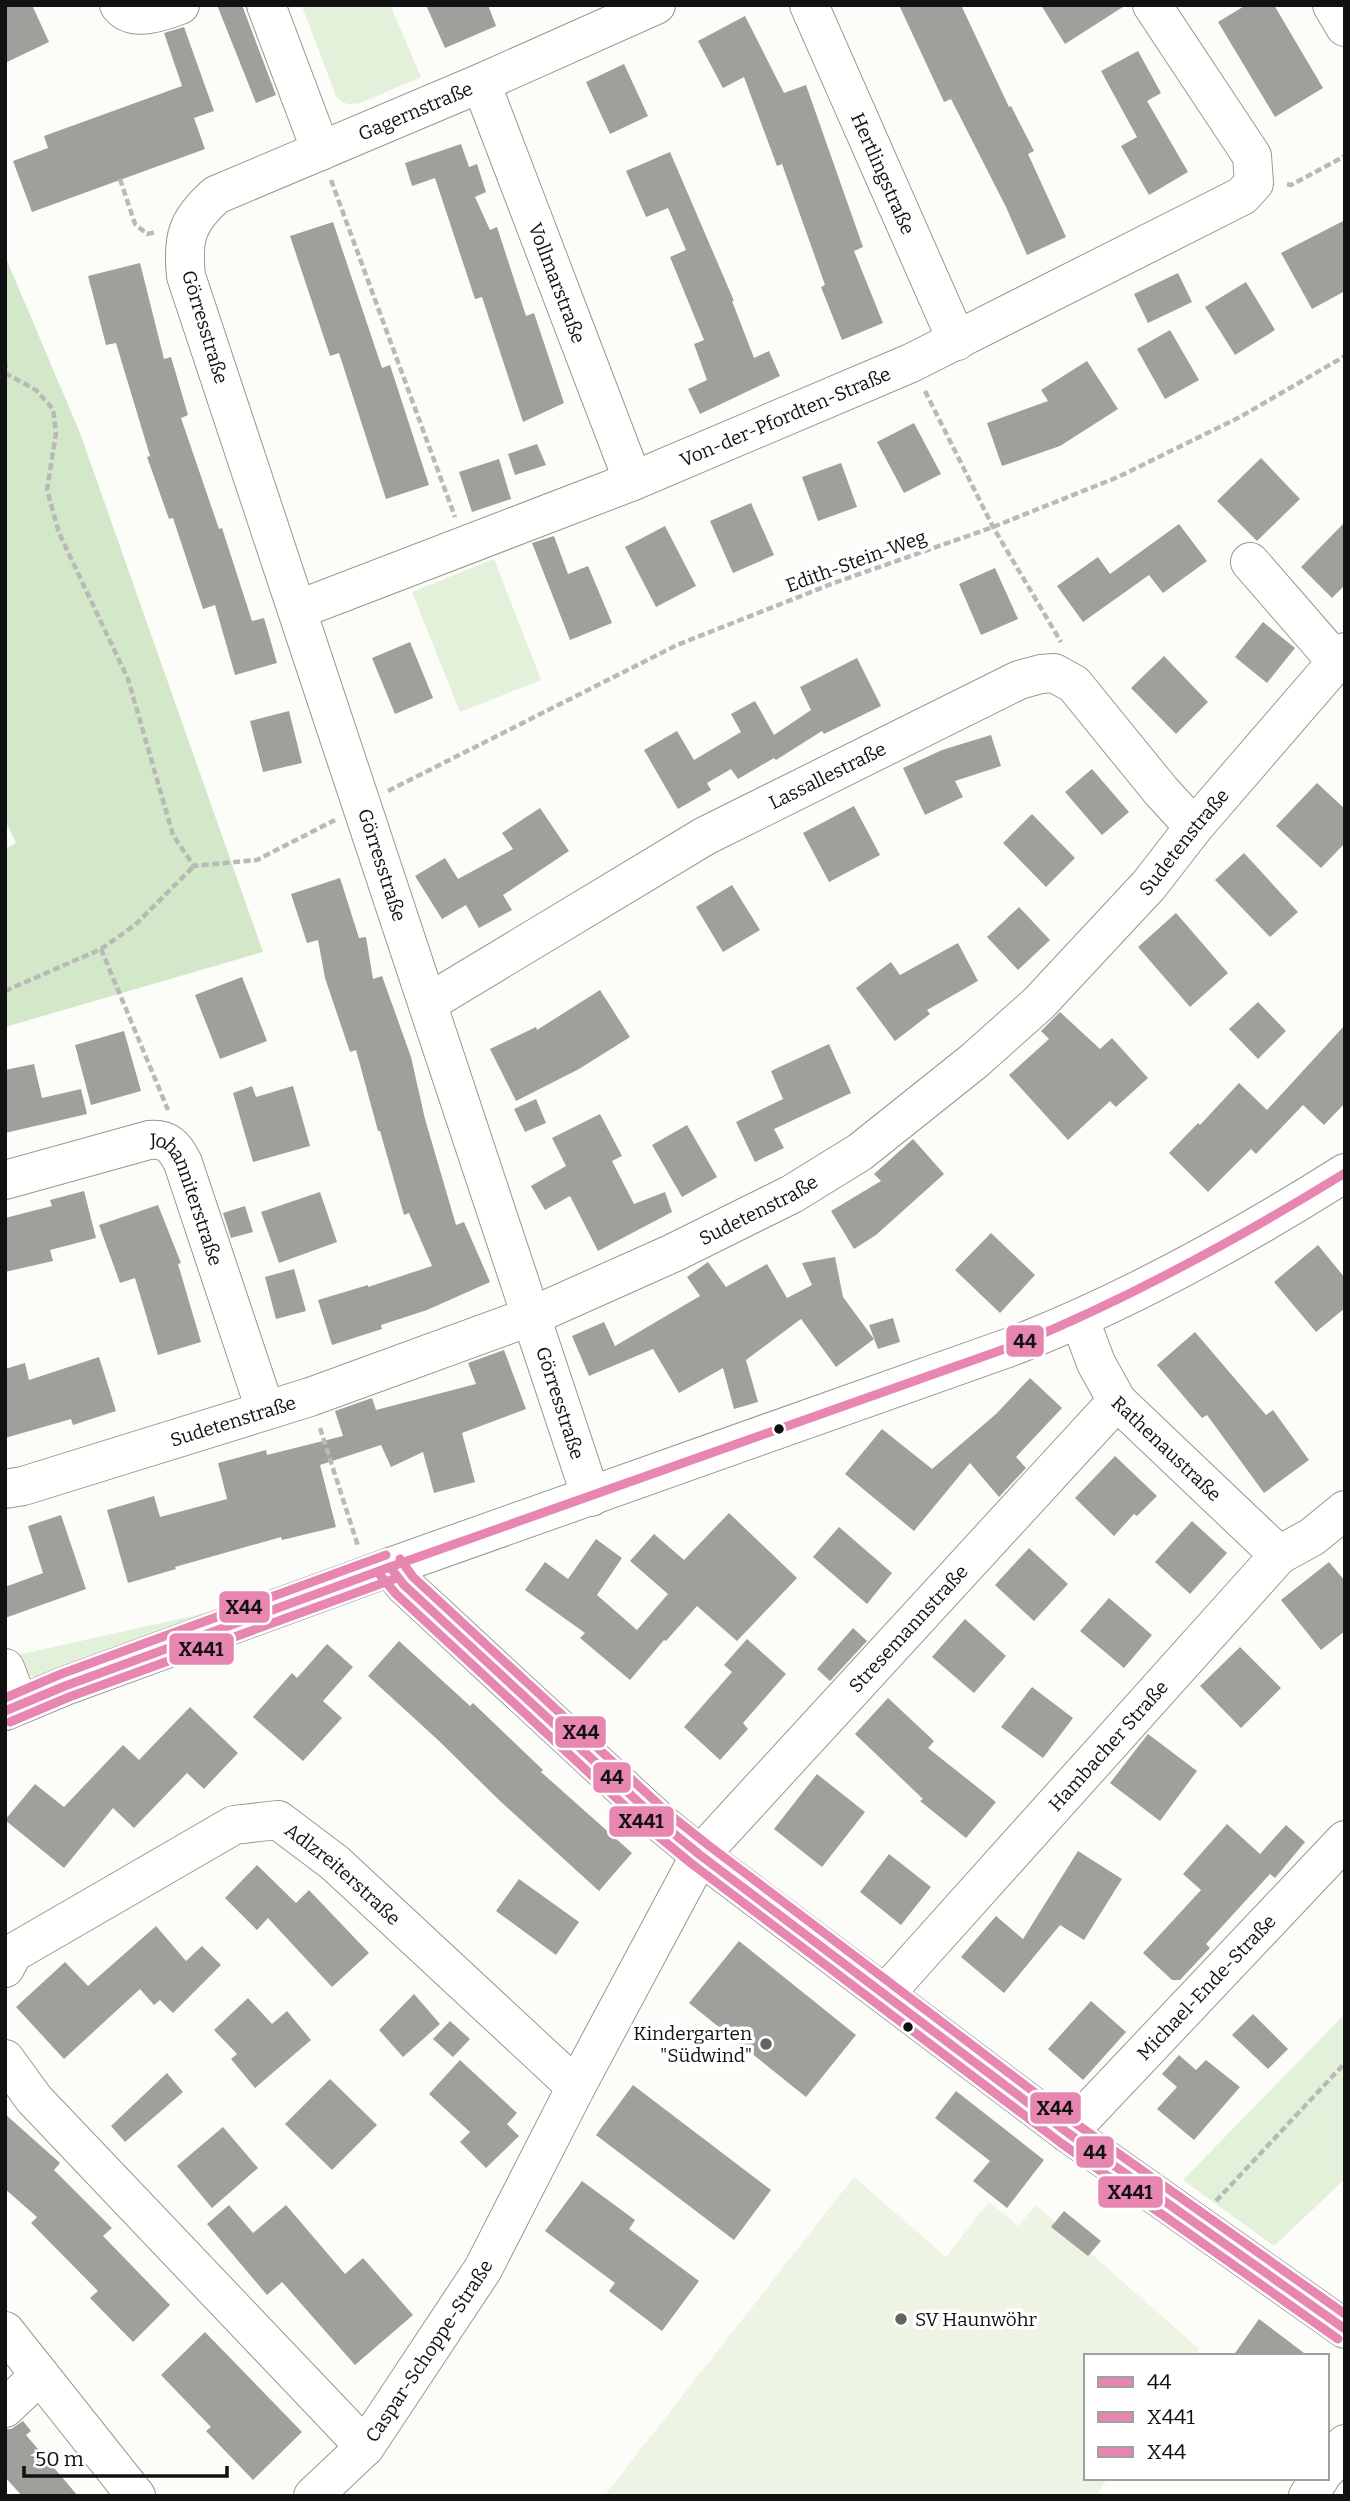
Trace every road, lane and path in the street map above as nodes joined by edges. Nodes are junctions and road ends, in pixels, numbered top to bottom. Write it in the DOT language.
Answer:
graph roads {
  1 [pos="119,5"];
  2 [pos="180,5"];
  3 [pos="266,5"];
  4 [pos="656,5"];
  5 [pos="809,5"];
  6 [pos="1152,5"];
  7 [pos="1332,5"];
  8 [pos="1345,27"];
  9 [pos="481,83"];
  10 [pos="321,151"];
  11 [pos="1345,156"];
  12 [pos="120,180"];
  13 [pos="1254,183"];
  14 [pos="173,231"];
  15 [pos="957,341"];
  16 [pos="1345,356"];
  17 [pos="5,361"];
  18 [pos="6,373"];
  19 [pos="919,379"];
  20 [pos="633,481"];
  21 [pos="993,527"];
  22 [pos="465,544"];
  23 [pos="1250,562"];
  24 [pos="297,610"];
  25 [pos="1062,646"];
  26 [pos="1340,656"];
  27 [pos="378,796"];
  28 [pos="341,817"];
  29 [pos="1194,827"];
  30 [pos="194,866"];
  31 [pos="101,949"];
  32 [pos="5,990"];
  33 [pos="428,1003"];
  34 [pos="171,1117"];
  35 [pos="1345,1173"];
  36 [pos="5,1180"];
  37 [pos="531,1316"];
  38 [pos="1080,1320"];
  39 [pos="310,1397"];
  40 [pos="1117,1401"];
  41 [pos="265,1409"];
  42 [pos="5,1489"];
  43 [pos="591,1497"];
  44 [pos="1345,1510"];
  45 [pos="1279,1555"];
  46 [pos="378,1572"];
  47 [pos="5,1668"];
  48 [pos="12,1707"];
  49 [pos="1345,1840"];
  50 [pos="700,1855"];
  51 [pos="5,1968"];
  52 [pos="885,1994"];
  53 [pos="5,2059"];
  54 [pos="1345,2063"];
  55 [pos="576,2087"];
  56 [pos="1068,2133"];
  57 [pos="1196,2224"];
  58 [pos="1345,2329"];
  59 [pos="5,2331"];
  60 [pos="40,2375"];
  61 [pos="5,2408"];
  62 [pos="1345,2444"];
  63 [pos="365,2447"];
  64 [pos="1329,2466"];
  65 [pos="1319,2480"];
  66 [pos="136,2496"];
  67 [pos="313,2496"];
  68 [pos="1308,2496"];
  1 -- 2 [label="street"];
  3 -- 10 [label="street"];
  4 -- 9 [label="street, Gagernstraße"];
  5 -- 15 [label="street, Hertlingstraße"];
  6 -- 13 [label="street"];
  7 -- 8 [label="street"];
  9 -- 10 [label="street, Gagernstraße"];
  9 -- 20 [label="street, Vollmarstraße"];
  10 -- 14 [label="street, Gagernstraße"];
  10 -- 22 [label="path"];
  11 -- 13 [label="path"];
  12 -- 14 [label="path"];
  13 -- 15 [label="street, Von-der-Pfordten-Straße"];
  14 -- 24 [label="street, Görresstraße"];
  15 -- 20 [label="street, Von-der-Pfordten-Straße"];
  16 -- 21 [label="path, Edith-Stein-Weg"];
  17 -- 18 [label="path"];
  18 -- 30 [label="path"];
  19 -- 21 [label="path"];
  20 -- 22 [label="street, Von-der-Pfordten-Straße"];
  21 -- 25 [label="path"];
  21 -- 27 [label="path, Edith-Stein-Weg"];
  22 -- 24 [label="street, Von-der-Pfordten-Straße"];
  23 -- 26 [label="street, Sudetenstraße"];
  24 -- 33 [label="street, Görresstraße"];
  26 -- 29 [label="street, Sudetenstraße"];
  28 -- 30 [label="path"];
  29 -- 33 [label="street, Lassallestraße"];
  29 -- 37 [label="street, Sudetenstraße"];
  30 -- 31 [label="path"];
  31 -- 32 [label="path"];
  31 -- 34 [label="path"];
  33 -- 37 [label="street, Görresstraße"];
  35 -- 38 [label="street"];
  36 -- 41 [label="street, Johanniterstraße"];
  37 -- 39 [label="street, Sudetenstraße"];
  37 -- 43 [label="street, Görresstraße"];
  38 -- 40 [label="street, Rathenaustraße"];
  38 -- 43 [label="street"];
  39 -- 41 [label="street, Sudetenstraße"];
  39 -- 46 [label="path"];
  40 -- 45 [label="street, Rathenaustraße"];
  40 -- 50 [label="street, Stresemannstraße"];
  41 -- 42 [label="street, Sudetenstraße"];
  43 -- 46 [label="street"];
  44 -- 45 [label="street, Hambacher Straße"];
  45 -- 52 [label="street, Hambacher Straße"];
  46 -- 48 [label="street"];
  46 -- 50 [label="street"];
  47 -- 48 [label="street"];
  49 -- 56 [label="street, Michael-Ende-Straße"];
  50 -- 52 [label="street"];
  50 -- 55 [label="street, Caspar-Schoppe-Straße"];
  51 -- 55 [label="street, Adlzreiterstraße"];
  52 -- 56 [label="street"];
  53 -- 63 [label="street"];
  54 -- 57 [label="path"];
  55 -- 63 [label="street, Caspar-Schoppe-Straße"];
  56 -- 57 [label="street"];
  57 -- 58 [label="street"];
  59 -- 60 [label="street"];
  60 -- 61 [label="street"];
  60 -- 66 [label="street"];
  62 -- 64 [label="street"];
  63 -- 67 [label="street, Caspar-Schoppe-Straße"];
  65 -- 68 [label="street"];
}
